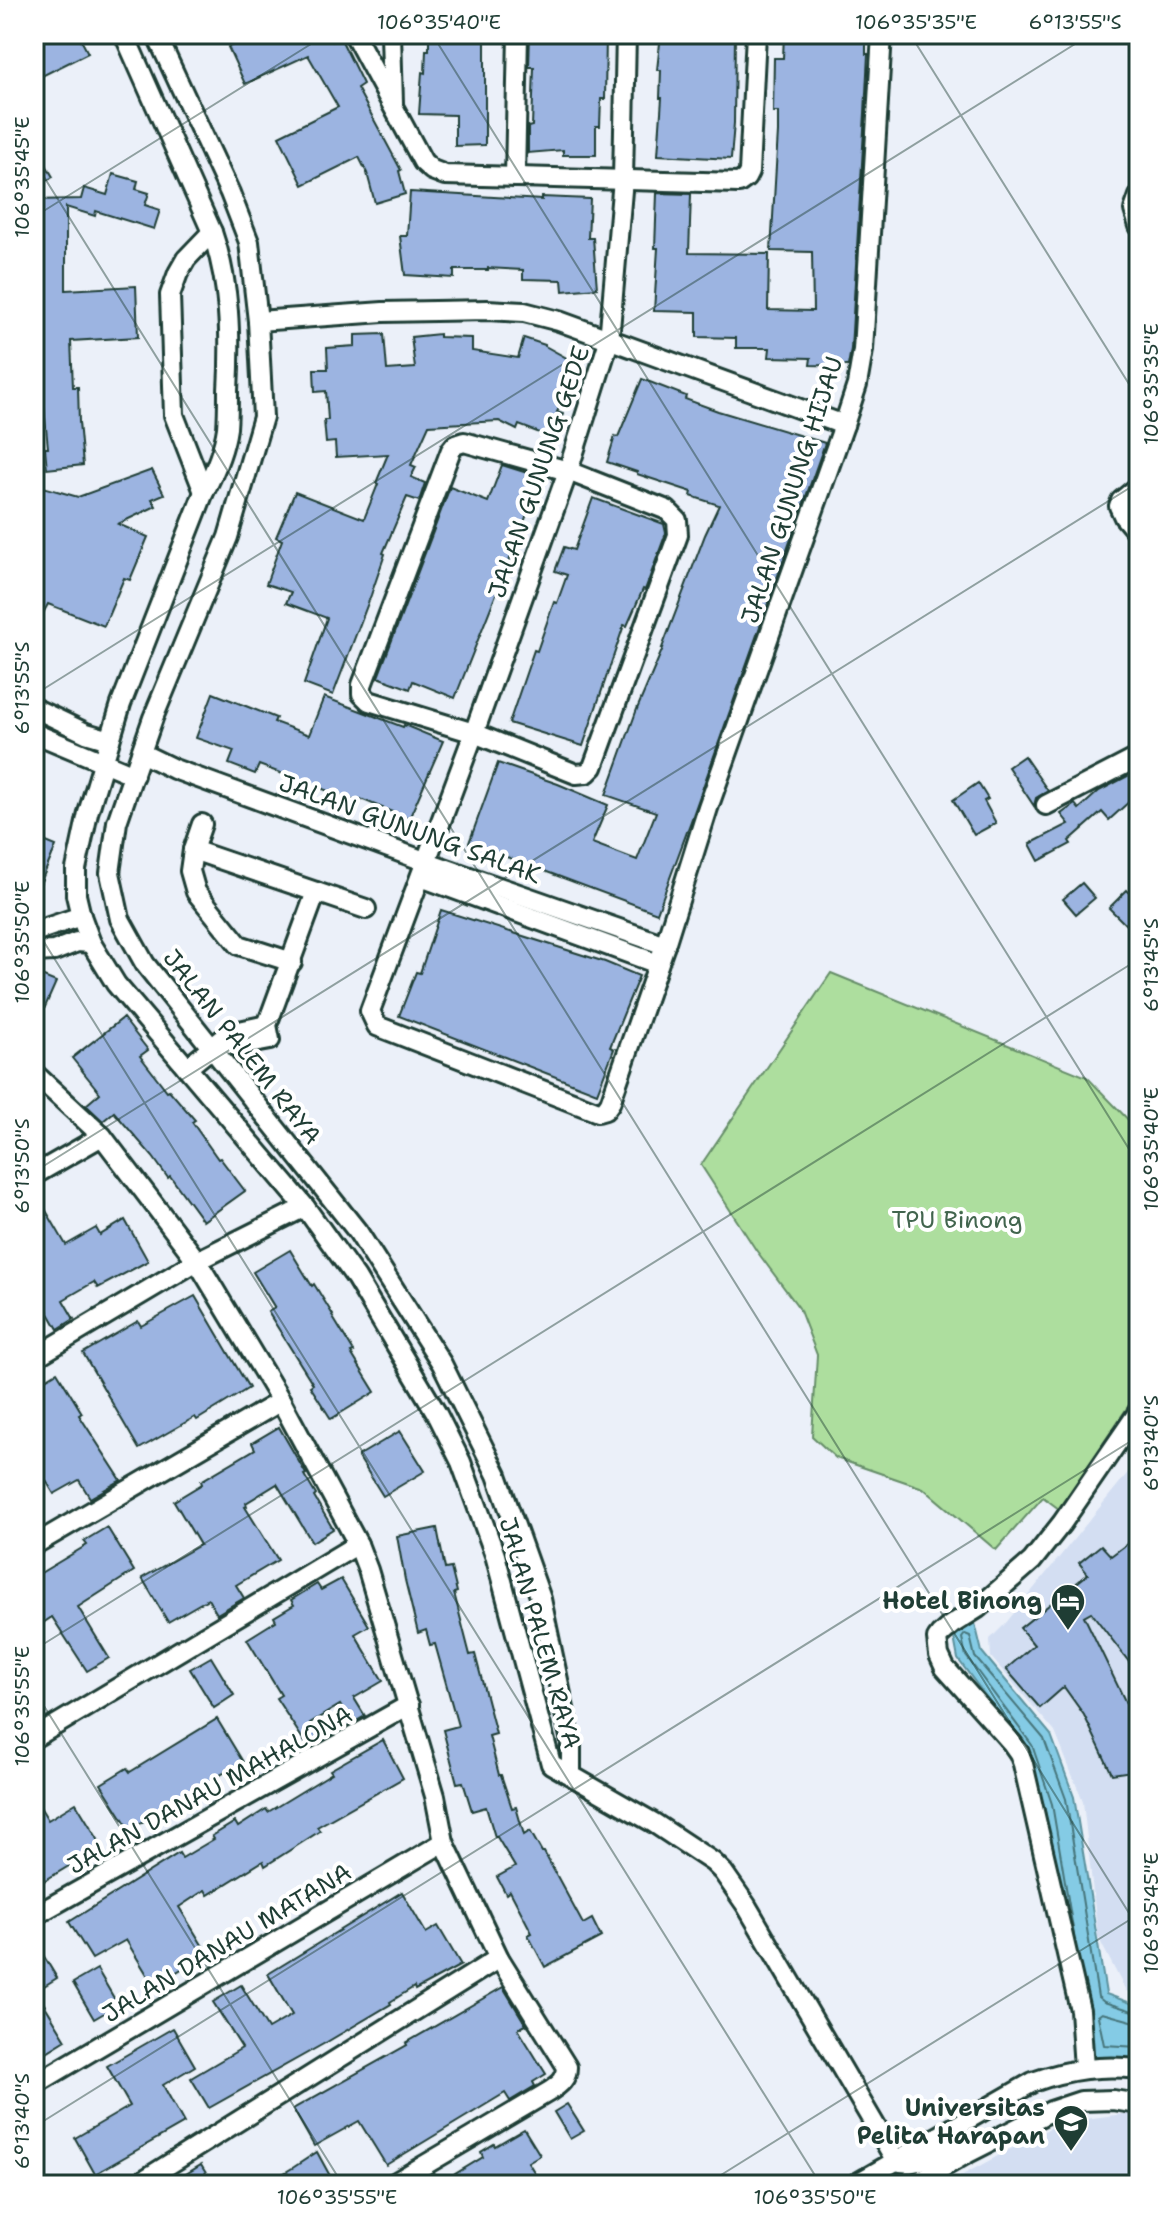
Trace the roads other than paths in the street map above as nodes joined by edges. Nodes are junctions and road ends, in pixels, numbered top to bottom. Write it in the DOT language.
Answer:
graph roads {
  1 [pos="124,34"];
  2 [pos="156,34"];
  3 [pos="354,34"];
  4 [pos="391,34"];
  5 [pos="518,34"];
  6 [pos="626,34"];
  7 [pos="756,34"];
  8 [pos="882,34"];
  9 [pos="394,109"];
  10 [pos="515,177"];
  11 [pos="623,179"];
  12 [pos="1139,196"];
  13 [pos="1139,226"];
  14 [pos="212,232"];
  15 [pos="258,321"];
  16 [pos="609,341"];
  17 [pos="844,425"];
  18 [pos="568,471"];
  19 [pos="1139,486"];
  20 [pos="204,492"];
  21 [pos="1139,535"];
  22 [pos="34,708"];
  23 [pos="112,731"];
  24 [pos="34,733"];
  25 [pos="474,733"];
  26 [pos="143,746"];
  27 [pos="1139,757"];
  28 [pos="103,763"];
  29 [pos="134,775"];
  30 [pos="1046,805"];
  31 [pos="202,824"];
  32 [pos="193,850"];
  33 [pos="424,869"];
  34 [pos="316,892"];
  35 [pos="366,909"];
  36 [pos="81,916"];
  37 [pos="34,932"];
  38 [pos="91,943"];
  39 [pos="665,945"];
  40 [pos="44,952"];
  41 [pos="292,962"];
  42 [pos="658,964"];
  43 [pos="216,1045"];
  44 [pos="187,1068"];
  45 [pos="34,1073"];
  46 [pos="102,1136"];
  47 [pos="34,1175"];
  48 [pos="305,1207"];
  49 [pos="197,1261"];
  50 [pos="34,1358"];
  51 [pos="281,1401"];
  52 [pos="1139,1411"];
  53 [pos="358,1544"];
  54 [pos="34,1545"];
  55 [pos="409,1705"];
  56 [pos="34,1738"];
  57 [pos="571,1775"];
  58 [pos="444,1842"];
  59 [pos="34,1916"];
  60 [pos="499,1958"];
  61 [pos="1084,2068"];
  62 [pos="1139,2069"];
  63 [pos="34,2085"];
  64 [pos="1139,2104"];
  65 [pos="966,2154"];
  66 [pos="896,2161"];
  67 [pos="136,2185"];
  68 [pos="391,2185"];
  69 [pos="854,2185"];
  70 [pos="913,2185"];
  1 -- 14 [label="street, JALAN PALEM RAYA"];
  2 -- 15 [label="street, JALAN PALEM RAYA"];
  3 -- 9 [label="street"];
  4 -- 9 [label="street"];
  5 -- 10 [label="street"];
  6 -- 11 [label="street, JALAN GUNUNG GEDE"];
  7 -- 11 [label="street"];
  8 -- 17 [label="street, JALAN GUNUNG HIJAU"];
  9 -- 10 [label="street"];
  10 -- 11 [label="street"];
  11 -- 16 [label="street, JALAN GUNUNG GEDE"];
  12 -- 13 [label="street"];
  14 -- 20 [label="street, JALAN PALEM RAYA"];
  14 -- 20 [label="street"];
  15 -- 16 [label="street"];
  15 -- 26 [label="street, JALAN PALEM RAYA"];
  16 -- 17 [label="street"];
  16 -- 18 [label="street, JALAN GUNUNG GEDE"];
  17 -- 39 [label="street, JALAN GUNUNG HIJAU"];
  18 -- 25 [label="street, JALAN GUNUNG GEDE"];
  18 -- 25 [label="street"];
  18 -- 25 [label="street"];
  19 -- 21 [label="street"];
  20 -- 23 [label="street, JALAN PALEM RAYA"];
  22 -- 23 [label="street, JALAN GUNUNG SALAK"];
  23 -- 26 [label="street, JALAN GUNUNG SALAK"];
  23 -- 28 [label="street, JALAN PALEM RAYA"];
  24 -- 28 [label="street"];
  25 -- 33 [label="street, JALAN GUNUNG GEDE"];
  26 -- 29 [label="street, JALAN PALEM RAYA"];
  26 -- 33 [label="street, JALAN GUNUNG SALAK"];
  27 -- 30 [label="street"];
  28 -- 29 [label="street"];
  28 -- 36 [label="street, JALAN PALEM RAYA"];
  29 -- 43 [label="street, JALAN PALEM RAYA"];
  31 -- 32 [label="street"];
  32 -- 34 [label="street"];
  32 -- 41 [label="street"];
  33 -- 39 [label="street, JALAN GUNUNG SALAK"];
  33 -- 42 [label="street, JALAN GUNUNG SALAK"];
  33 -- 42 [label="street, JALAN GUNUNG GEDE"];
  34 -- 35 [label="street"];
  34 -- 41 [label="street"];
  36 -- 37 [label="street"];
  36 -- 38 [label="street, JALAN PALEM RAYA"];
  38 -- 40 [label="street"];
  38 -- 44 [label="street, JALAN PALEM RAYA"];
  39 -- 42 [label="street, JALAN GUNUNG HIJAU"];
  41 -- 43 [label="street"];
  43 -- 44 [label="street"];
  43 -- 57 [label="street, JALAN PALEM RAYA"];
  44 -- 48 [label="street, JALAN PALEM RAYA"];
  45 -- 46 [label="street"];
  46 -- 47 [label="street"];
  46 -- 49 [label="street"];
  48 -- 49 [label="street"];
  48 -- 57 [label="street, JALAN PALEM RAYA"];
  49 -- 50 [label="street"];
  49 -- 51 [label="street"];
  51 -- 53 [label="street"];
  51 -- 54 [label="street"];
  52 -- 61 [label="street"];
  53 -- 55 [label="street"];
  53 -- 56 [label="street"];
  55 -- 58 [label="street"];
  55 -- 59 [label="street, JALAN DANAU MAHALONA"];
  57 -- 66 [label="street"];
  58 -- 60 [label="street"];
  58 -- 63 [label="street, JALAN DANAU MATANA"];
  60 -- 67 [label="street"];
  60 -- 68 [label="street"];
  61 -- 62 [label="street"];
  61 -- 66 [label="street"];
  64 -- 65 [label="street"];
  65 -- 66 [label="street"];
  65 -- 70 [label="street"];
  66 -- 69 [label="street"];
}
